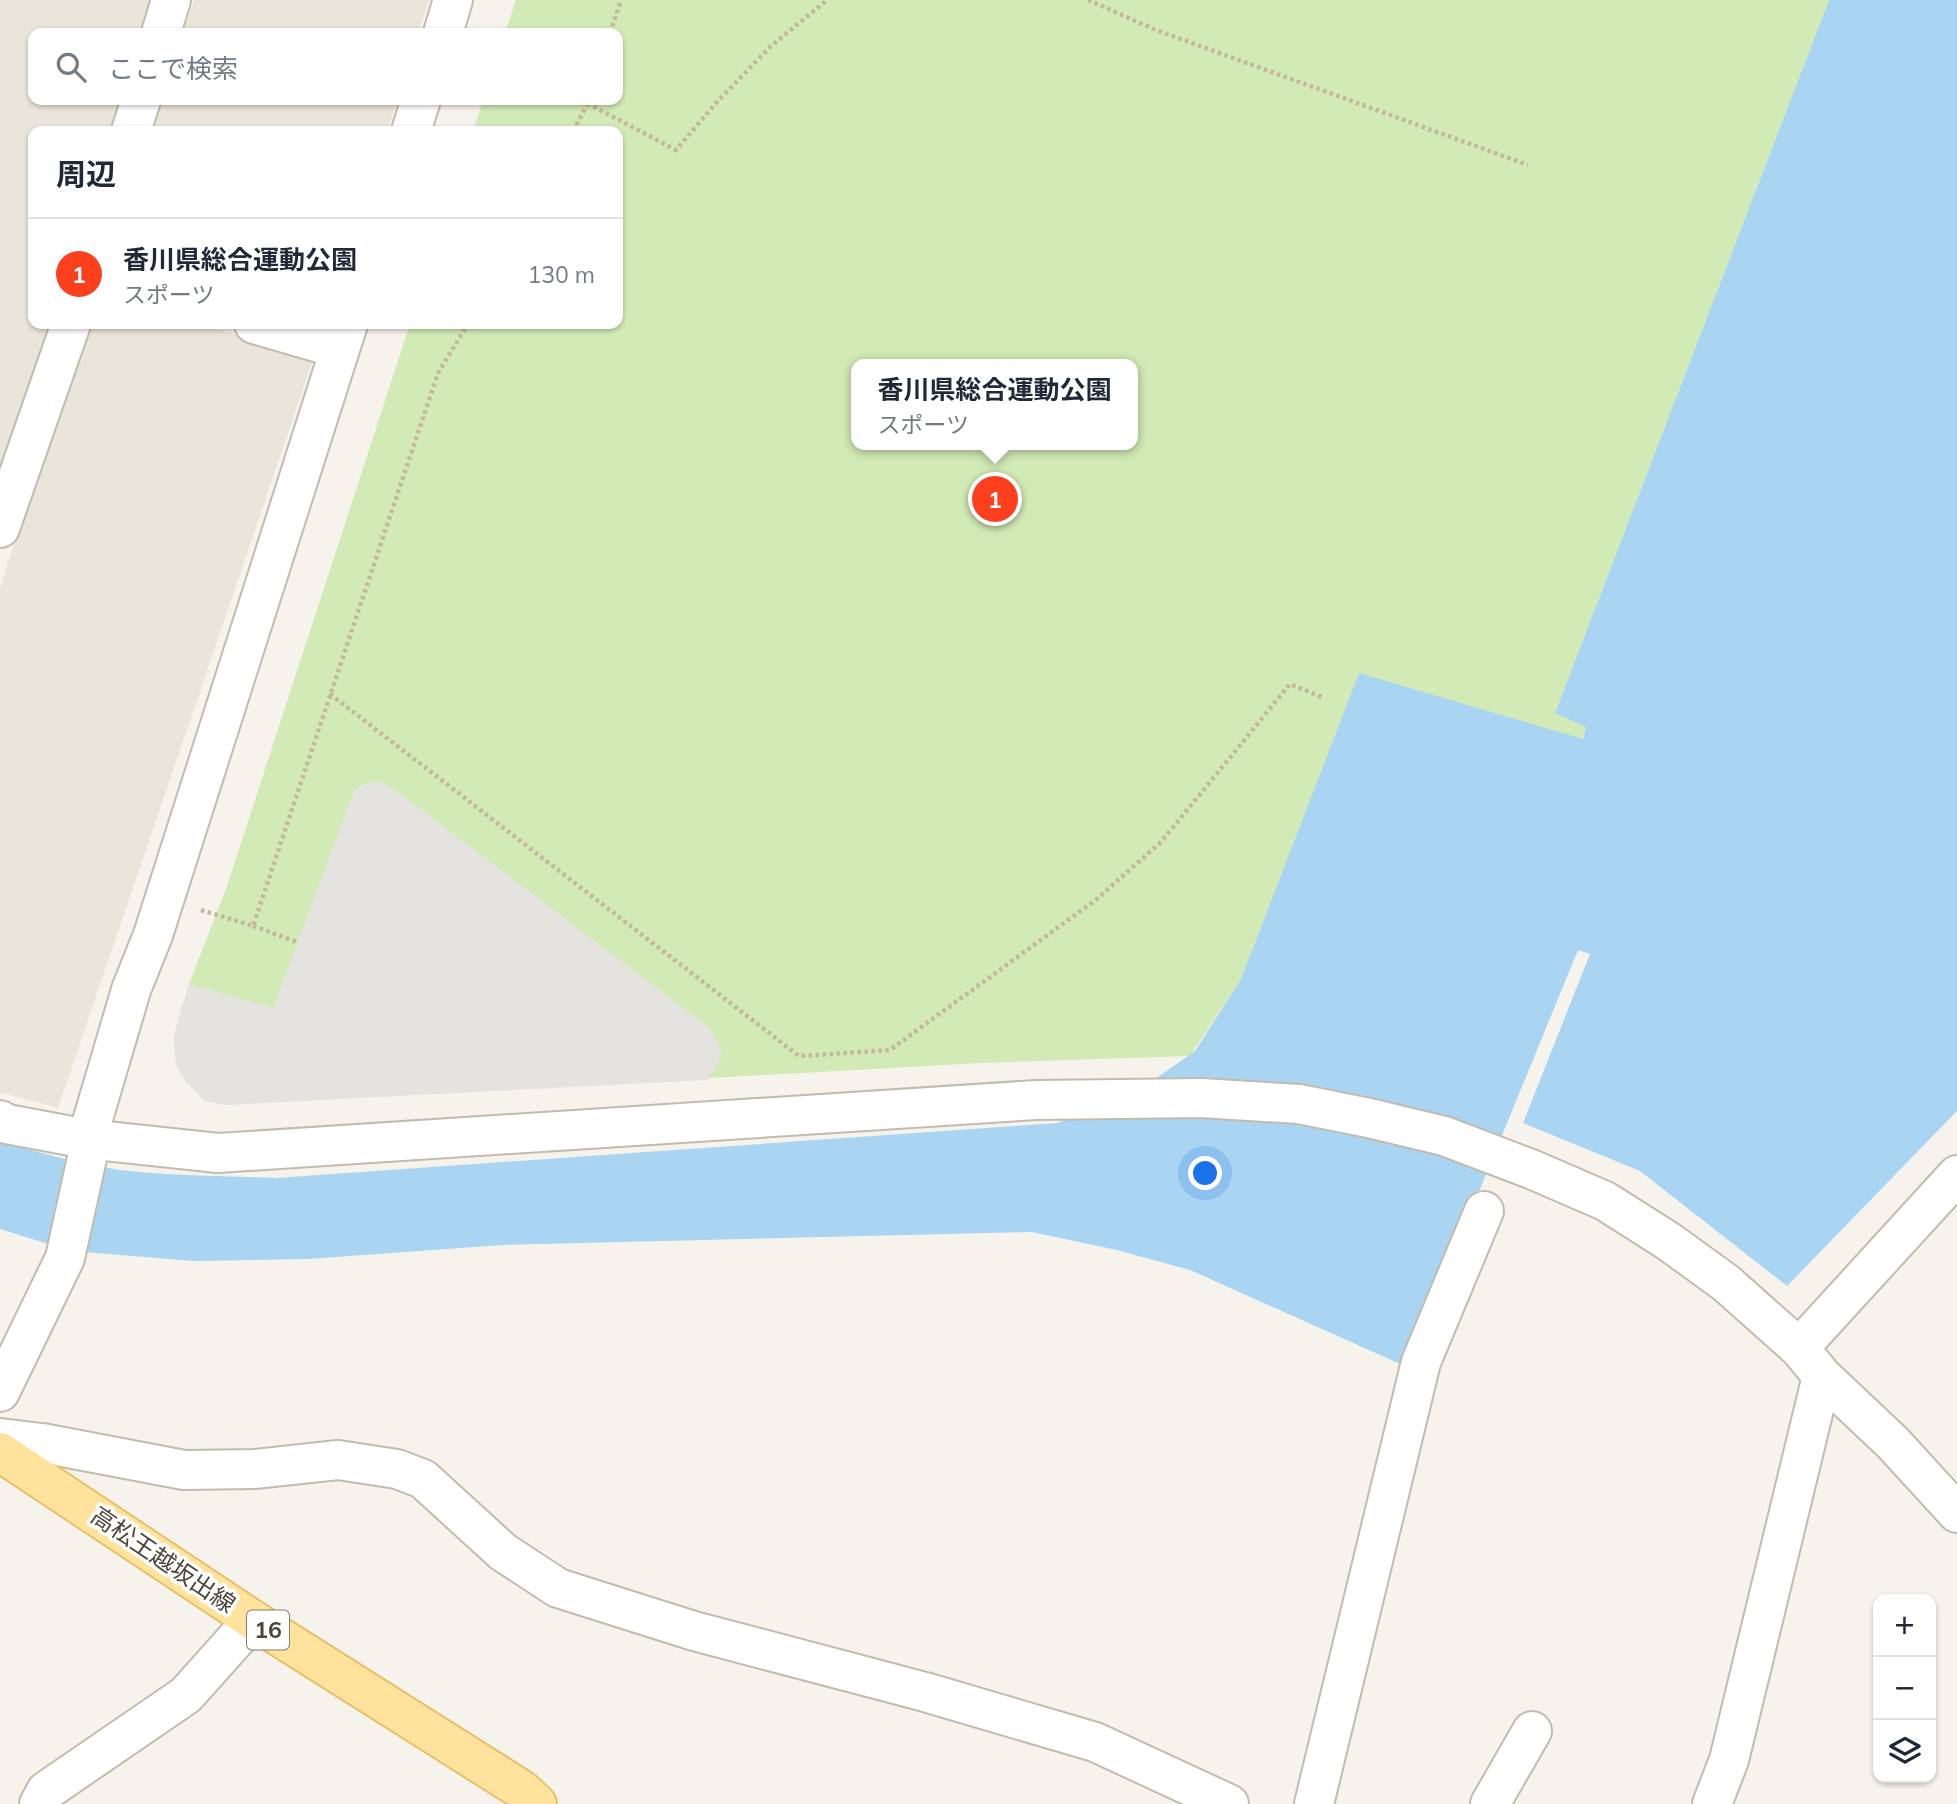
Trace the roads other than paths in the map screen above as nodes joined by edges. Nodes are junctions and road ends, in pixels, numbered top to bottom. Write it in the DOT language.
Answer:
graph roads {
  1 [pos="171,0"];
  2 [pos="453,0"];
  3 [pos="163,28"];
  4 [pos="445,28"];
  5 [pos="139,105"];
  6 [pos="419,105"];
  7 [pos="133,126"];
  8 [pos="413,126"];
  9 [pos="69,329"];
  10 [pos="292,329"];
  11 [pos="344,336"];
  12 [pos="0,528"];
  13 [pos="0,1120"];
  14 [pos="87,1149"];
  15 [pos="1957,1175"];
  16 [pos="1484,1211"];
  17 [pos="1799,1351"];
  18 [pos="0,1392"];
  19 [pos="0,1438"];
  20 [pos="0,1452"];
  21 [pos="1957,1513"];
  22 [pos="253,1620"];
  23 [pos="1532,1731"];
  24 [pos="40,1804"];
  25 [pos="537,1804"];
  26 [pos="1229,1804"];
  27 [pos="1314,1804"];
  28 [pos="1490,1804"];
  29 [pos="1712,1804"];
  1 -- 3 [label="street"];
  2 -- 4 [label="street"];
  5 -- 7 [label="street"];
  6 -- 8 [label="street"];
  9 -- 12 [label="street"];
  10 -- 11 [label="street"];
  11 -- 14 [label="street"];
  13 -- 14 [label="street"];
  14 -- 17 [label="street"];
  14 -- 18 [label="street"];
  15 -- 17 [label="street"];
  16 -- 27 [label="street"];
  17 -- 21 [label="street"];
  17 -- 29 [label="street"];
  19 -- 26 [label="street"];
  20 -- 22 [label="main road, 高松王越坂出線 / 16"];
  22 -- 24 [label="street"];
  22 -- 25 [label="main road, 高松王越坂出線 / 16"];
  23 -- 28 [label="street"];
}
